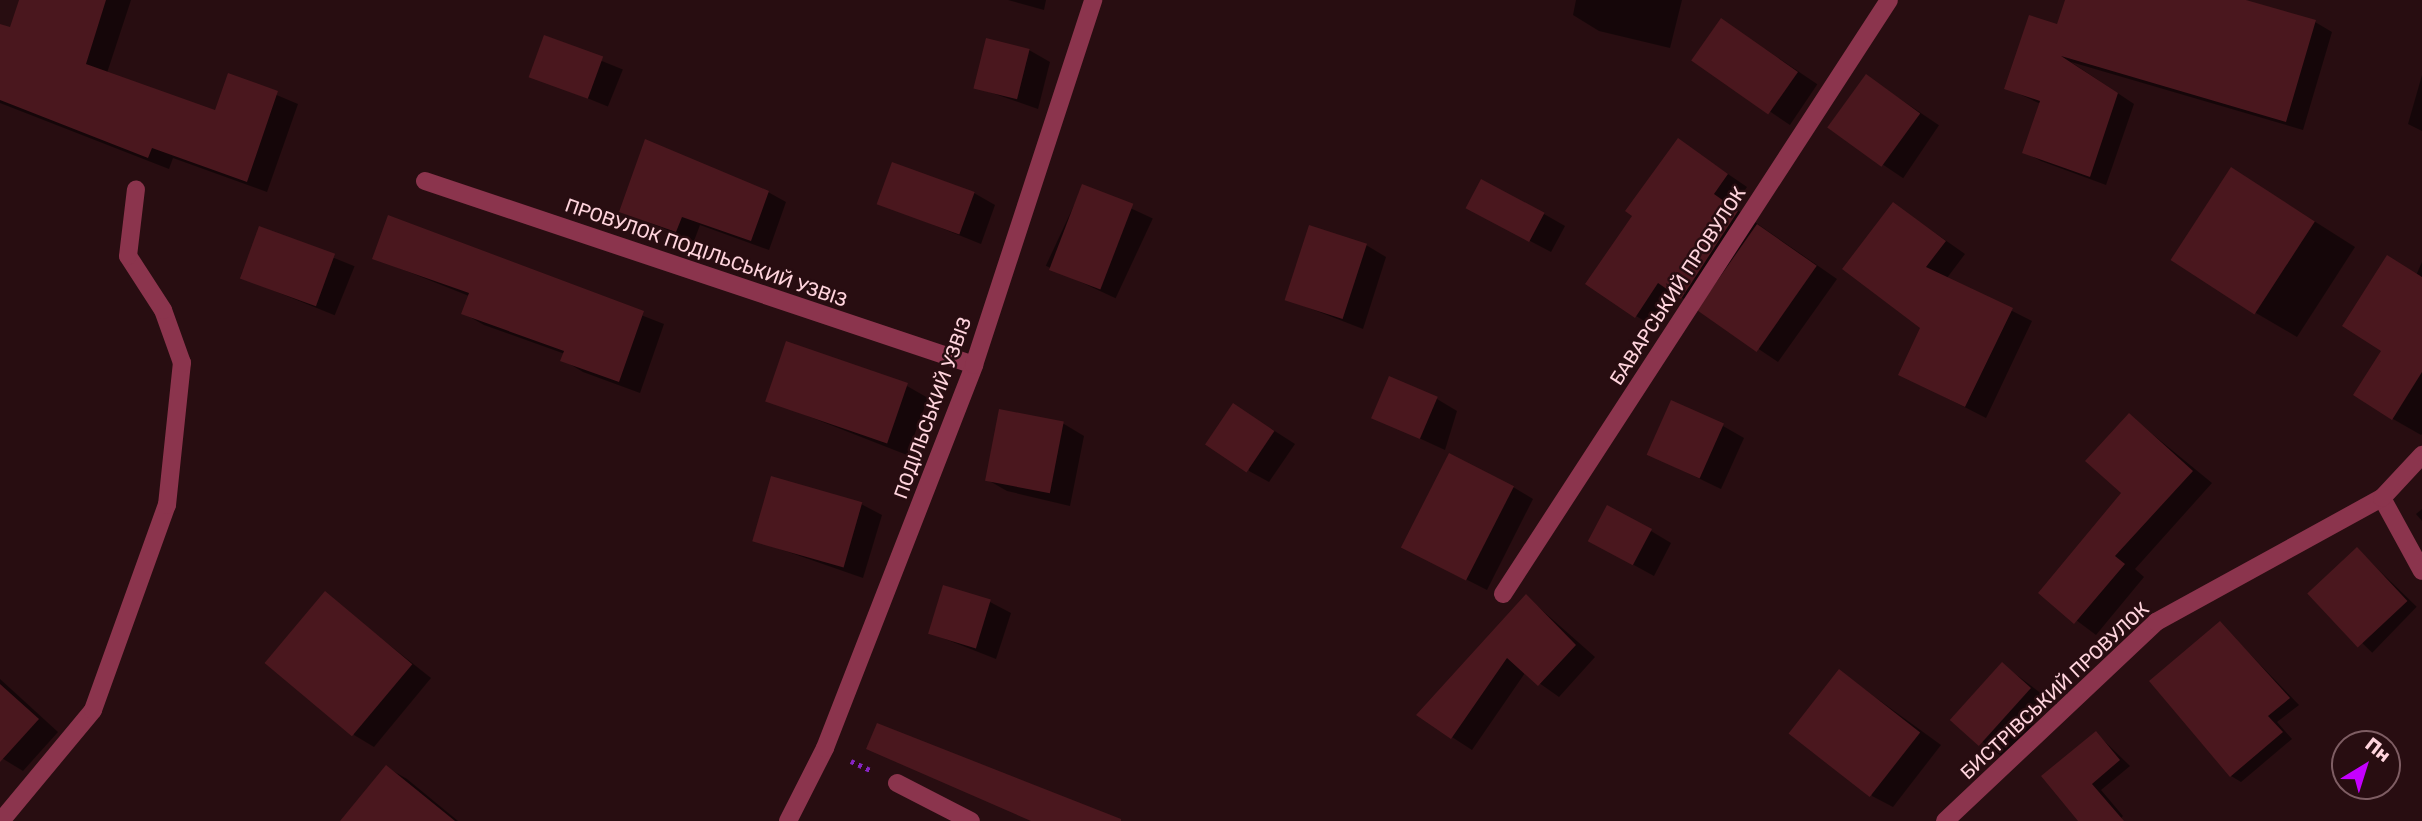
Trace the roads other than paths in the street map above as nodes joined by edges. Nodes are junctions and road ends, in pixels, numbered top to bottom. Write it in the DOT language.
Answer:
graph roads {
  1 [pos="1093,0"];
  2 [pos="1889,0"];
  3 [pos="425,181"];
  4 [pos="136,189"];
  5 [pos="974,365"];
  6 [pos="2422,455"];
  7 [pos="2382,498"];
  8 [pos="2422,570"];
  9 [pos="1503,594"];
  10 [pos="897,783"];
  11 [pos="1,821"];
  12 [pos="788,821"];
  13 [pos="971,821"];
  14 [pos="1945,821"];
  1 -- 5 [label="street, ПОДІЛЬСЬКИЙ УЗВІЗ"];
  2 -- 9 [label="street, БАВАРСЬКИЙ ПРОВУЛОК"];
  3 -- 5 [label="street, ПРОВУЛОК ПОДІЛЬСЬКИЙ УЗВІЗ"];
  4 -- 11 [label="street"];
  5 -- 12 [label="street, ПОДІЛЬСЬКИЙ УЗВІЗ"];
  6 -- 7 [label="street, БИСТРІВСЬКИЙ ПРОВУЛОК"];
  7 -- 8 [label="street"];
  7 -- 14 [label="street, БИСТРІВСЬКИЙ ПРОВУЛОК"];
  10 -- 13 [label="street"];
}
